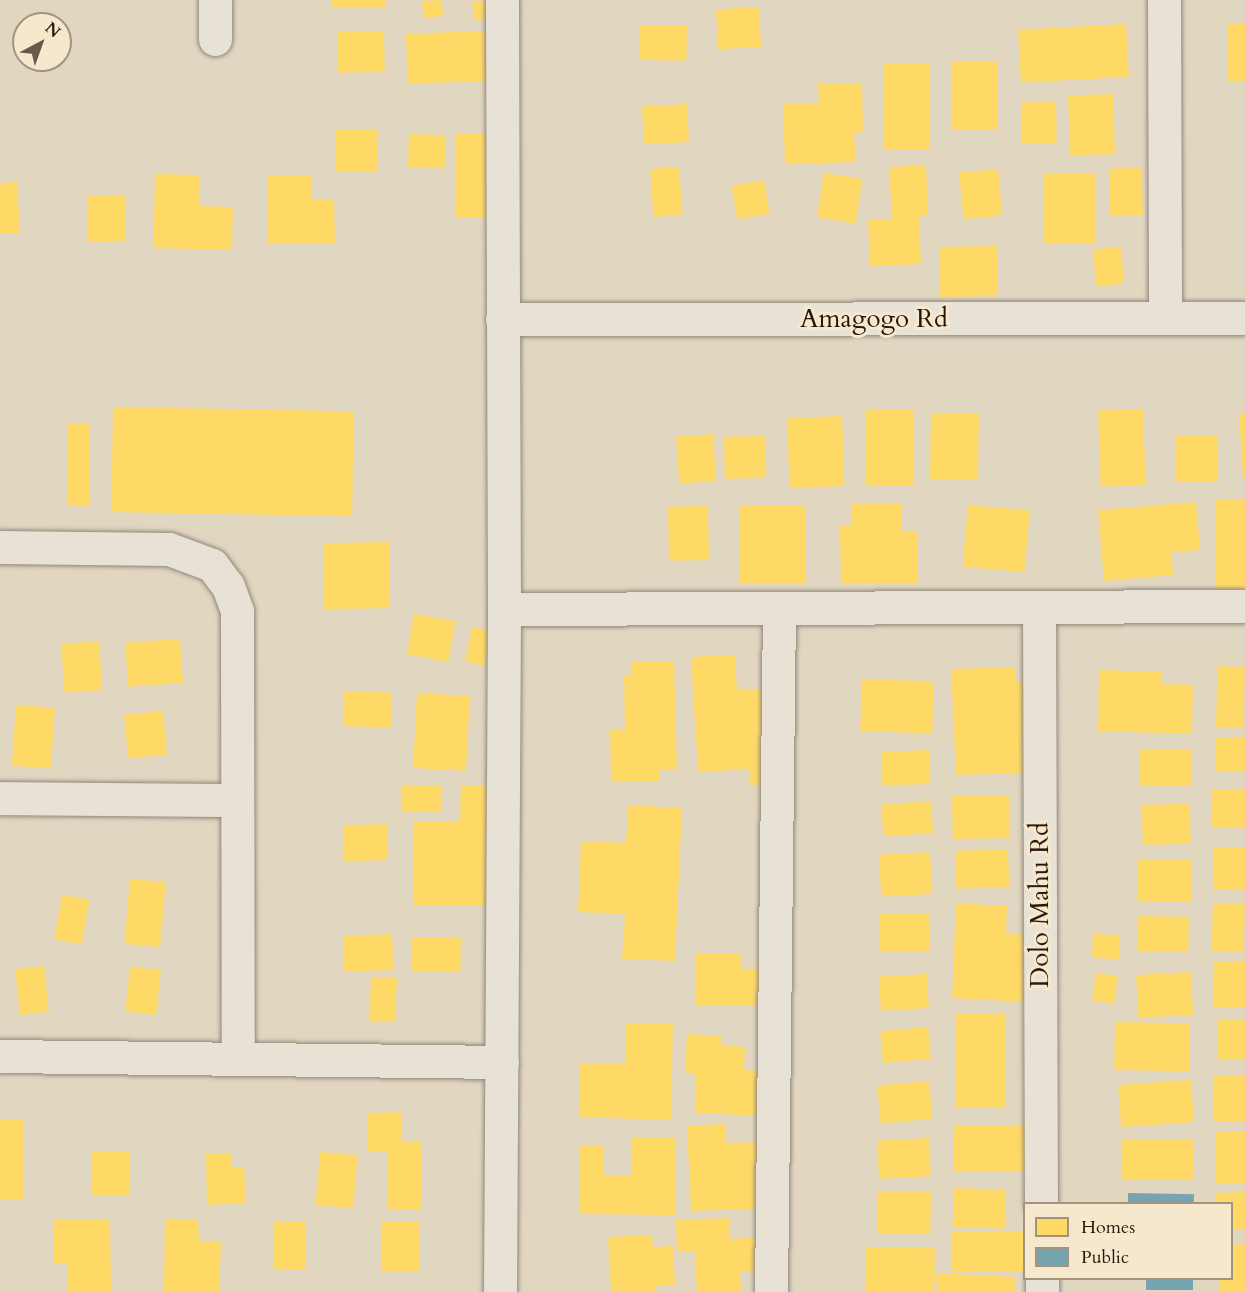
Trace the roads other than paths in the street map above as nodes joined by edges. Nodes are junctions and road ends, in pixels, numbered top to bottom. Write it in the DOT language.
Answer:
graph roads {
  1 [pos="215,0"];
  2 [pos="502,0"];
  3 [pos="1164,0"];
  4 [pos="215,39"];
  5 [pos="1165,318"];
  6 [pos="1245,318"];
  7 [pos="502,319"];
  8 [pos="0,547"];
  9 [pos="1245,606"];
  10 [pos="1039,607"];
  11 [pos="779,608"];
  12 [pos="504,609"];
  13 [pos="0,798"];
  14 [pos="237,800"];
  15 [pos="0,1056"];
  16 [pos="238,1057"];
  17 [pos="502,1062"];
  18 [pos="1041,1202"];
  19 [pos="500,1292"];
  20 [pos="771,1292"];
  1 -- 4 [label="street"];
  2 -- 7 [label="street"];
  3 -- 5 [label="street"];
  5 -- 6 [label="street, Amagogo Rd"];
  5 -- 7 [label="street, Amagogo Rd"];
  7 -- 12 [label="street"];
  8 -- 14 [label="street"];
  9 -- 10 [label="street"];
  10 -- 11 [label="street"];
  10 -- 18 [label="street, Dolo Mahu Rd"];
  11 -- 12 [label="street"];
  11 -- 20 [label="street"];
  12 -- 17 [label="street"];
  13 -- 14 [label="street"];
  14 -- 16 [label="street"];
  15 -- 16 [label="street"];
  16 -- 17 [label="street"];
  17 -- 19 [label="street"];
}
